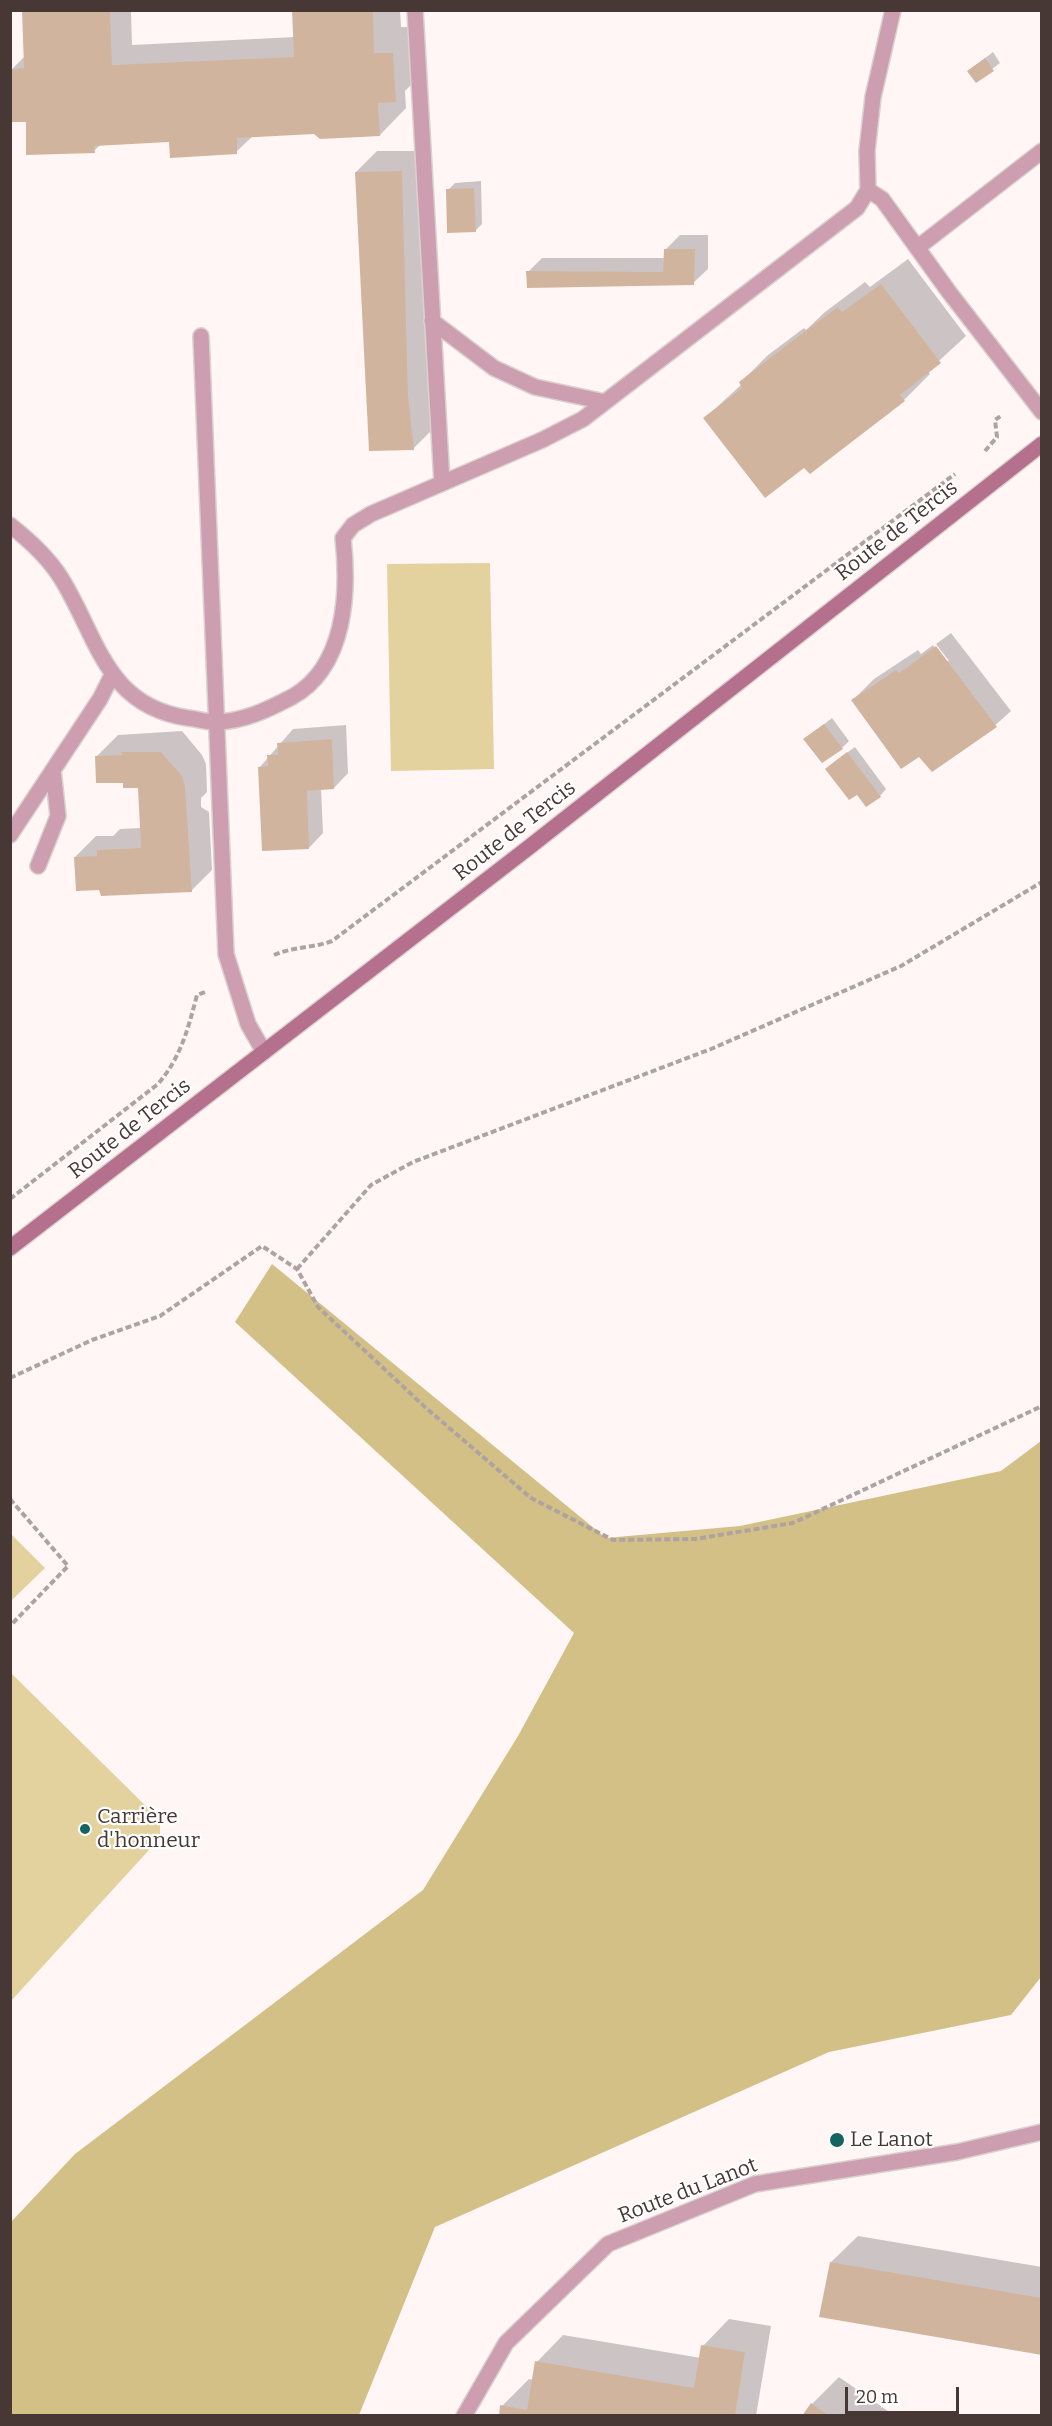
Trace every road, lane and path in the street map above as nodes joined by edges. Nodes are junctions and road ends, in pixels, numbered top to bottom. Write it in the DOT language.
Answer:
graph roads {
  1 [pos="415,10"];
  2 [pos="893,10"];
  3 [pos="1041,151"];
  4 [pos="868,190"];
  5 [pos="917,248"];
  6 [pos="432,321"];
  7 [pos="201,336"];
  8 [pos="605,402"];
  9 [pos="1041,412"];
  10 [pos="1002,415"];
  11 [pos="1041,444"];
  12 [pos="984,452"];
  13 [pos="956,474"];
  14 [pos="442,483"];
  15 [pos="10,525"];
  16 [pos="112,675"];
  17 [pos="216,722"];
  18 [pos="53,770"];
  19 [pos="10,835"];
  20 [pos="38,866"];
  21 [pos="1041,882"];
  22 [pos="274,956"];
  23 [pos="205,992"];
  24 [pos="264,1052"];
  25 [pos="10,1199"];
  26 [pos="10,1248"];
  27 [pos="297,1269"];
  28 [pos="10,1378"];
  29 [pos="1041,1406"];
  30 [pos="10,1499"];
  31 [pos="10,1626"];
  32 [pos="1041,2132"];
  33 [pos="464,2415"];
  1 -- 6 [label="street"];
  2 -- 4 [label="street"];
  3 -- 5 [label="street"];
  4 -- 5 [label="street"];
  4 -- 8 [label="street"];
  5 -- 9 [label="street"];
  6 -- 8 [label="street"];
  6 -- 14 [label="street"];
  7 -- 17 [label="street"];
  8 -- 14 [label="street"];
  10 -- 12 [label="path"];
  11 -- 24 [label="main road, Route de Tercis"];
  13 -- 22 [label="path"];
  14 -- 17 [label="street"];
  15 -- 16 [label="street"];
  16 -- 17 [label="street"];
  16 -- 18 [label="street"];
  17 -- 24 [label="street"];
  18 -- 19 [label="street"];
  18 -- 20 [label="street"];
  21 -- 27 [label="path"];
  23 -- 25 [label="path"];
  24 -- 26 [label="main road, Route de Tercis"];
  27 -- 28 [label="path"];
  27 -- 29 [label="path"];
  30 -- 31 [label="path"];
  32 -- 33 [label="street, Route du Lanot"];
}
